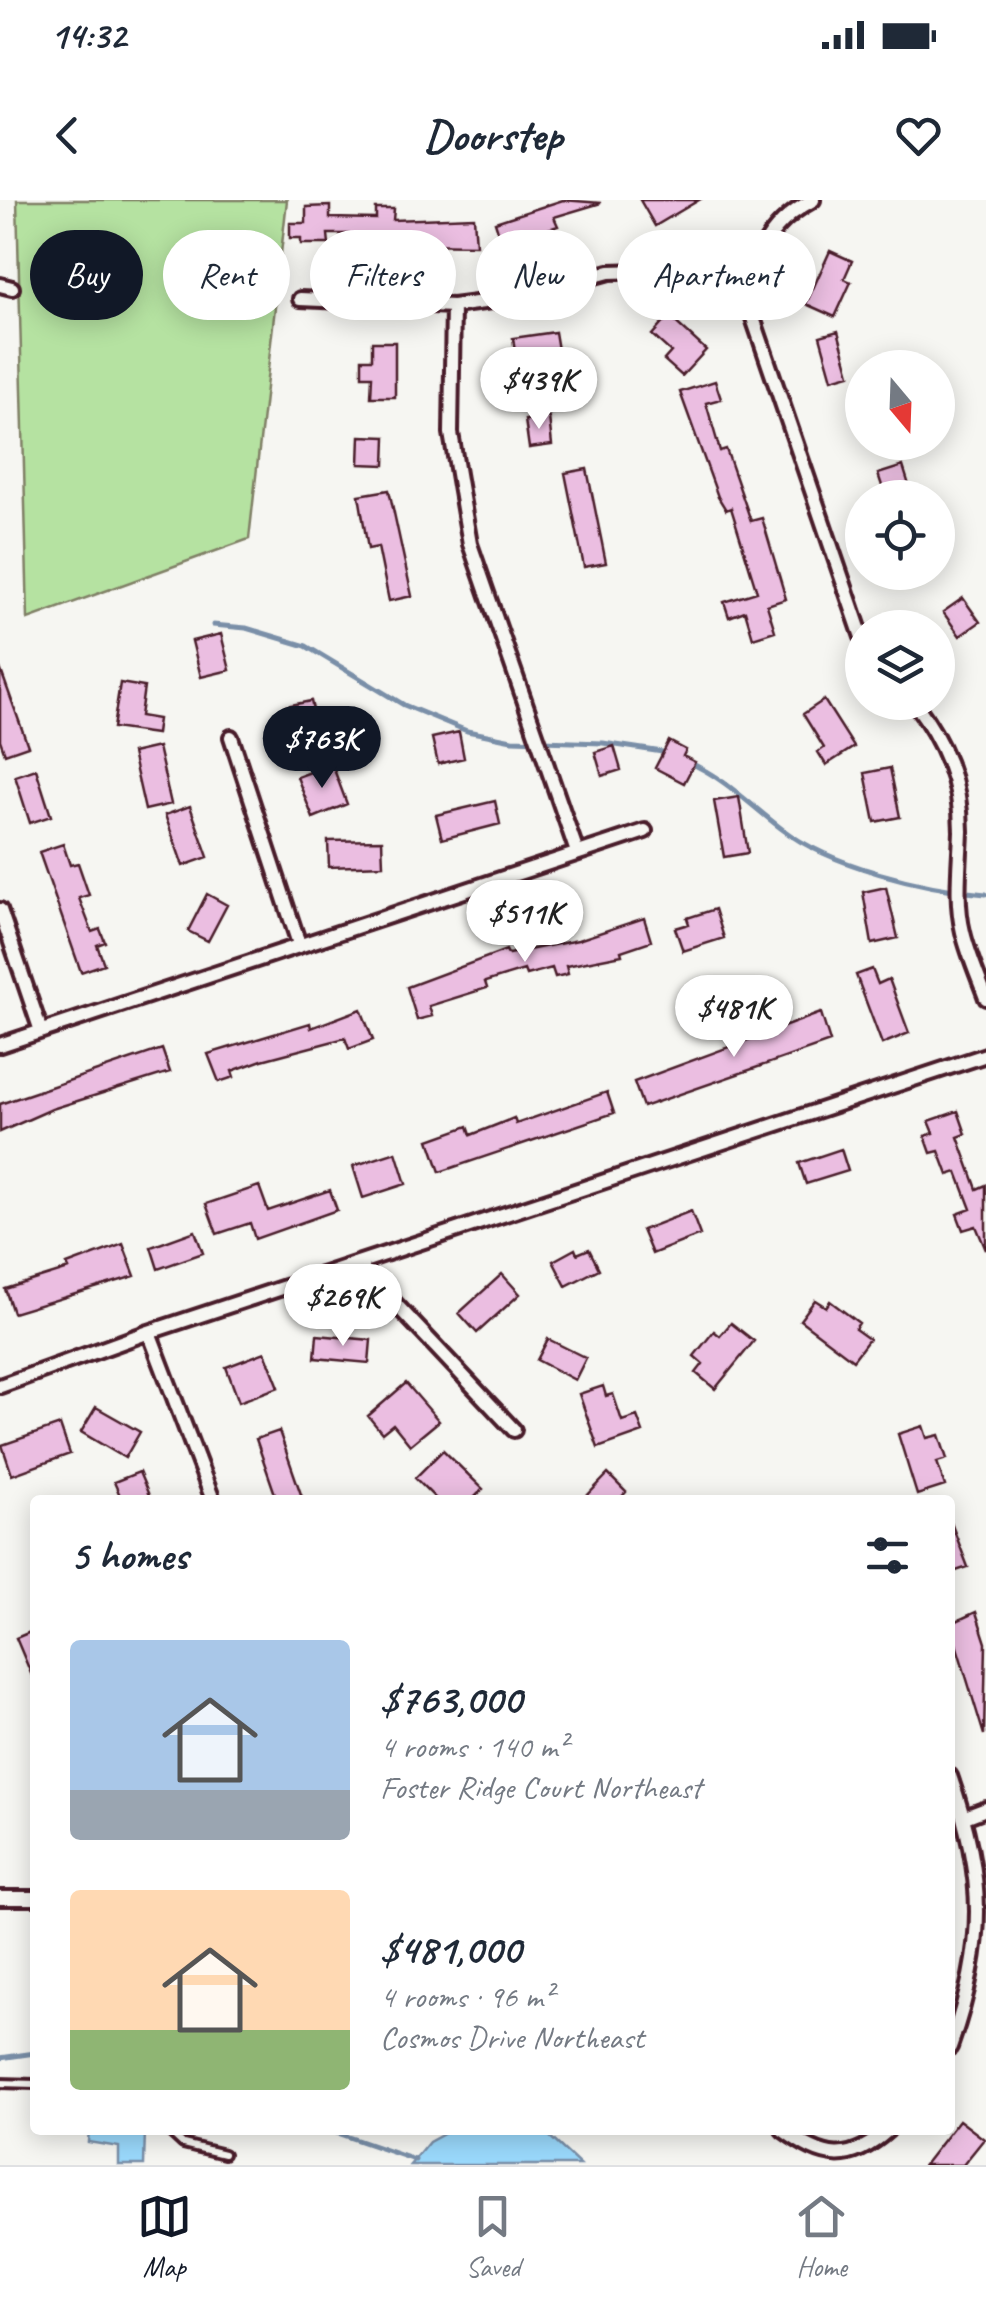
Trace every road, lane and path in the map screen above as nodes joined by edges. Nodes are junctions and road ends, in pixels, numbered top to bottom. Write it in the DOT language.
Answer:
graph roads {
  1 [pos="813,200"];
  2 [pos="774,230"];
  3 [pos="617,272"];
  4 [pos="300,299"];
  5 [pos="310,299"];
  6 [pos="456,306"];
  7 [pos="454,320"];
  8 [pos="754,320"];
  9 [pos="853,610"];
  10 [pos="926,720"];
  11 [pos="231,737"];
  12 [pos="645,831"];
  13 [pos="577,852"];
  14 [pos="0,910"];
  15 [pos="298,944"];
  16 [pos="986,998"];
  17 [pos="41,1031"];
  18 [pos="0,1045"];
  19 [pos="986,1055"];
  20 [pos="357,1263"];
  21 [pos="149,1332"];
  22 [pos="0,1386"];
  23 [pos="514,1430"];
  24 [pos="211,1495"];
  25 [pos="955,1790"];
  26 [pos="986,1809"];
  27 [pos="965,1817"];
  28 [pos="0,1898"];
  29 [pos="30,1898"];
  30 [pos="955,2035"];
  31 [pos="0,2083"];
  32 [pos="30,2084"];
  33 [pos="173,2135"];
  34 [pos="790,2135"];
  35 [pos="884,2135"];
  36 [pos="224,2154"];
  37 [pos="853,2161"];
  1 -- 2 [label="street"];
  3 -- 6 [label="street"];
  4 -- 5 [label="street"];
  7 -- 13 [label="street"];
  8 -- 9 [label="street"];
  10 -- 16 [label="street"];
  11 -- 15 [label="street"];
  12 -- 13 [label="street"];
  13 -- 15 [label="street"];
  14 -- 17 [label="street"];
  15 -- 17 [label="street"];
  17 -- 18 [label="street"];
  19 -- 20 [label="street"];
  20 -- 21 [label="street"];
  20 -- 23 [label="street"];
  21 -- 22 [label="street"];
  21 -- 24 [label="street"];
  25 -- 27 [label="street"];
  26 -- 27 [label="street"];
  27 -- 30 [label="street"];
  28 -- 29 [label="street"];
  31 -- 32 [label="lane"];
  33 -- 36 [label="lane"];
  34 -- 37 [label="street"];
  35 -- 37 [label="street"];
}
